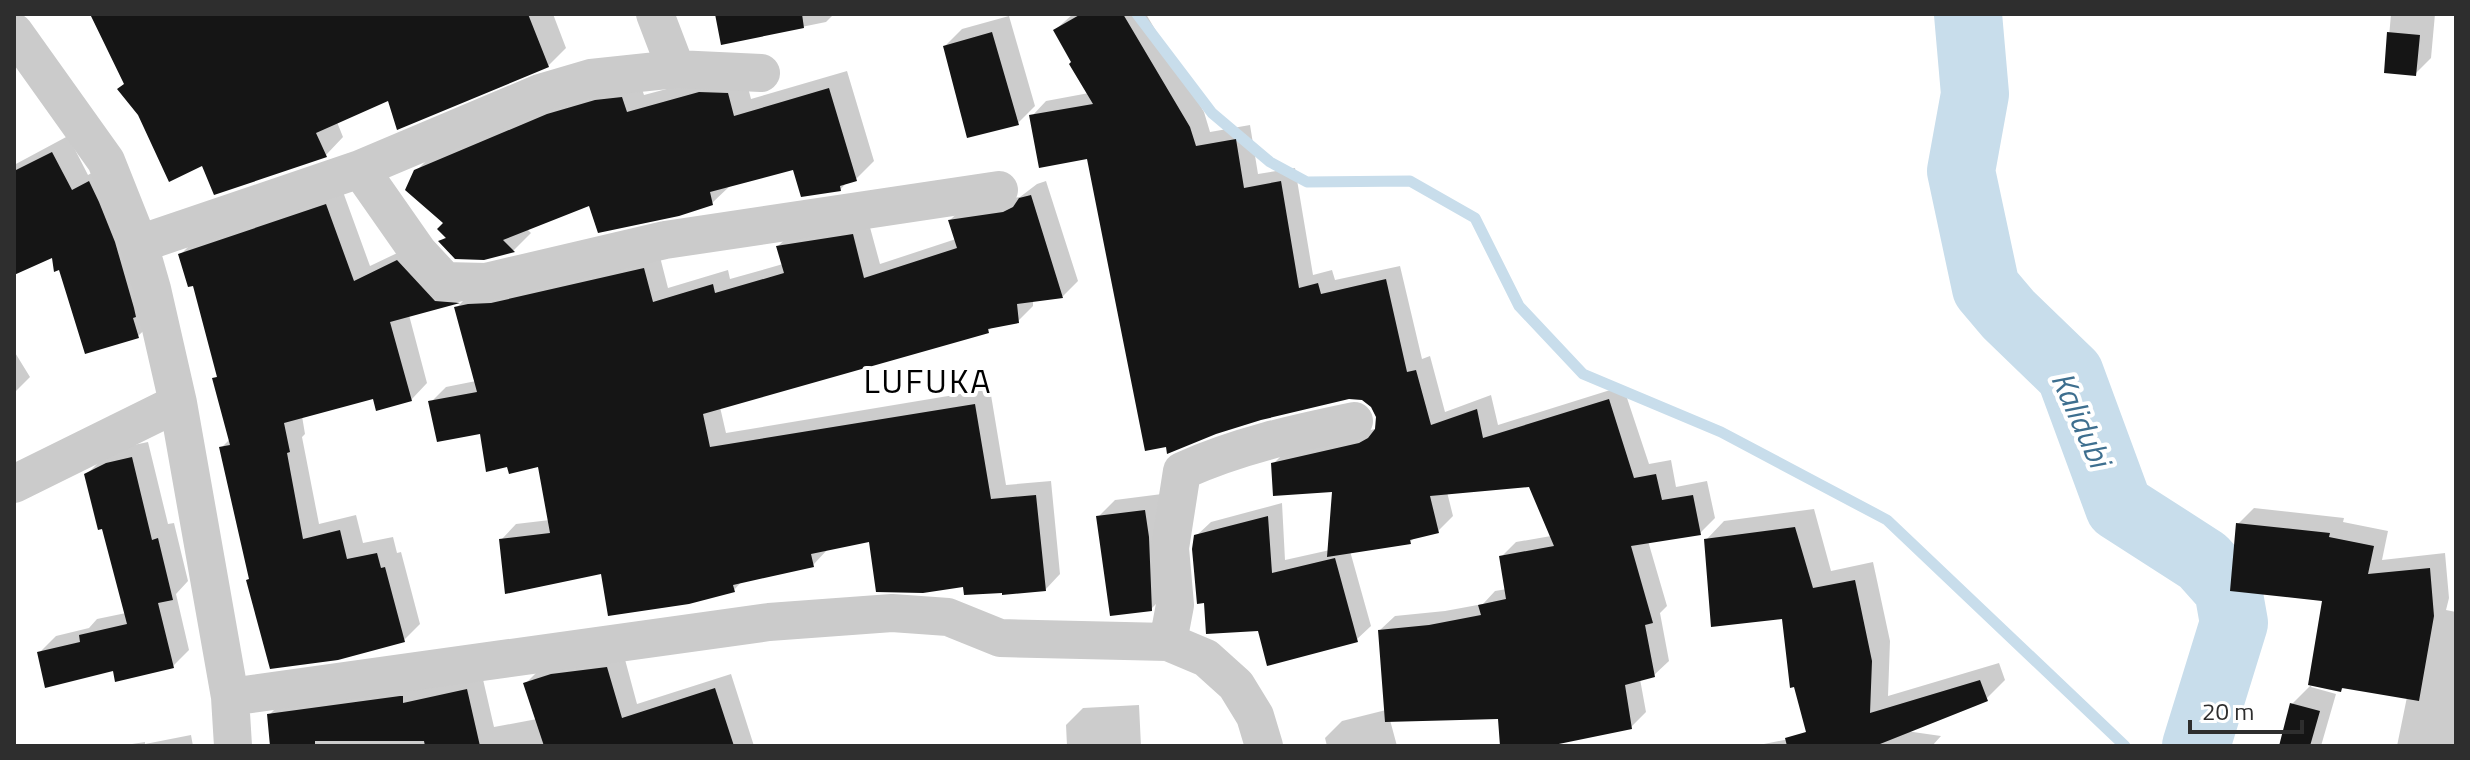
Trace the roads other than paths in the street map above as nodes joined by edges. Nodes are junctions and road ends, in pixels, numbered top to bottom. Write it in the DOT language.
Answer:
graph roads {
  1 [pos="655,14"];
  2 [pos="14,32"];
  3 [pos="676,69"];
  4 [pos="761,73"];
  5 [pos="360,169"];
  6 [pos="999,190"];
  7 [pos="139,244"];
  8 [pos="178,403"];
  9 [pos="1354,421"];
  10 [pos="14,484"];
  11 [pos="1168,642"];
  12 [pos="230,697"];
  13 [pos="233,746"];
  14 [pos="1264,746"];
  1 -- 3 [label="street"];
  2 -- 7 [label="street"];
  3 -- 4 [label="street"];
  3 -- 5 [label="street"];
  5 -- 6 [label="street"];
  5 -- 7 [label="street"];
  7 -- 8 [label="street"];
  8 -- 10 [label="street"];
  8 -- 12 [label="street"];
  9 -- 11 [label="street"];
  11 -- 12 [label="street"];
  11 -- 14 [label="street"];
  12 -- 13 [label="street"];
}
